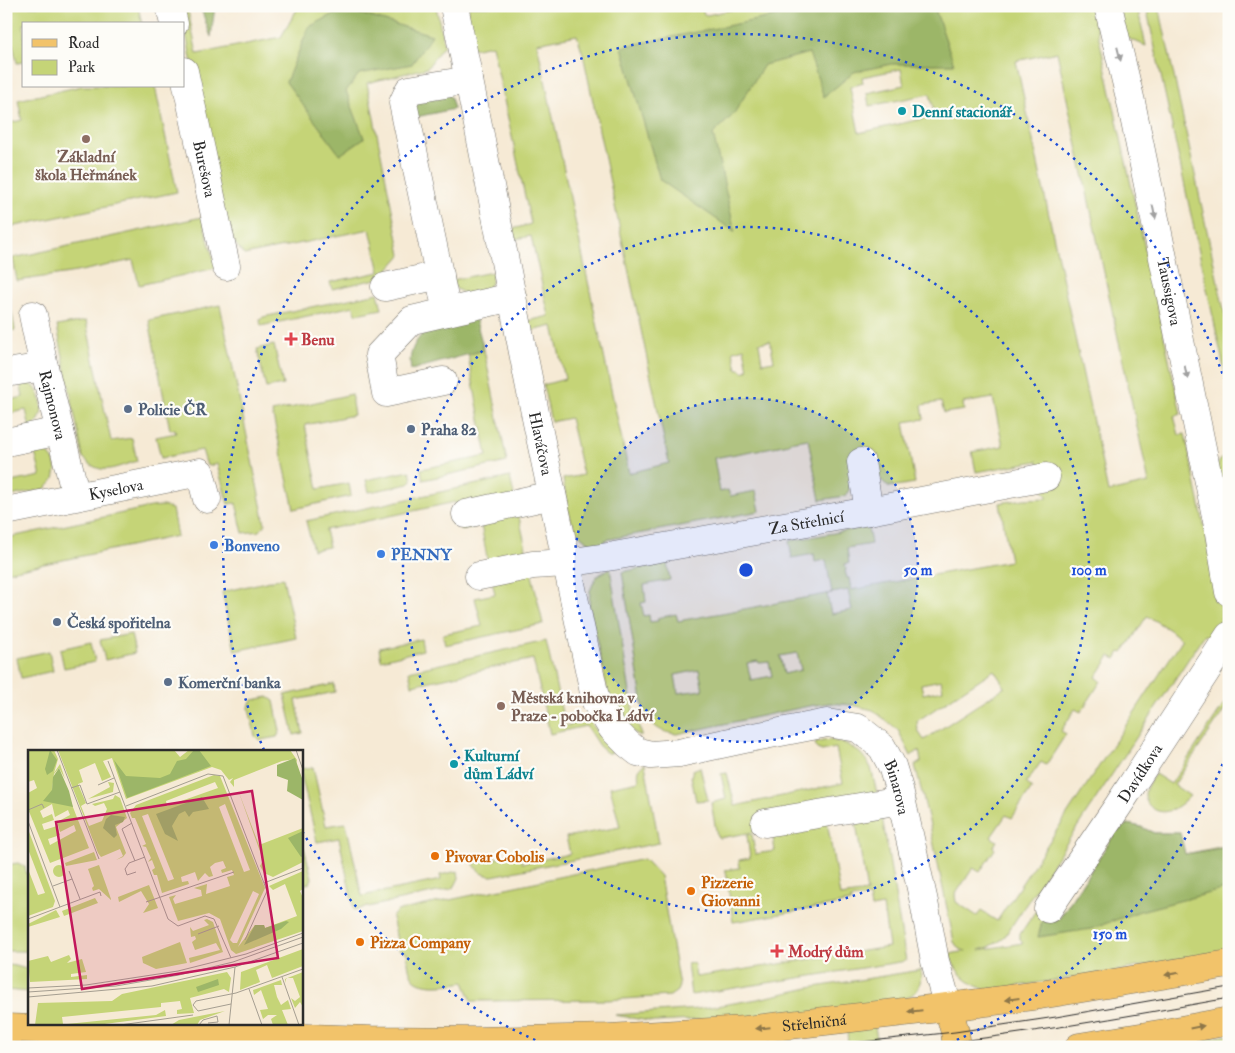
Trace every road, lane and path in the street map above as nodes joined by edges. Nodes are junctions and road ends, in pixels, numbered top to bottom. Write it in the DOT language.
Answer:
graph roads {
  1 [pos="170,6"];
  2 [pos="454,6"];
  3 [pos="1108,6"];
  4 [pos="174,22"];
  5 [pos="185,75"];
  6 [pos="469,80"];
  7 [pos="226,266"];
  8 [pos="440,276"];
  9 [pos="385,287"];
  10 [pos="512,297"];
  11 [pos="448,312"];
  12 [pos="33,314"];
  13 [pos="44,366"];
  14 [pos="6,373"];
  15 [pos="443,381"];
  16 [pos="60,431"];
  17 [pos="6,442"];
  18 [pos="860,462"];
  19 [pos="1046,477"];
  20 [pos="552,495"];
  21 [pos="76,496"];
  22 [pos="207,499"];
  23 [pos="6,511"];
  24 [pos="869,511"];
  25 [pos="466,514"];
  26 [pos="566,563"];
  27 [pos="479,576"];
  28 [pos="1228,580"];
  29 [pos="1229,636"];
  30 [pos="679,753"];
  31 [pos="901,800"];
  32 [pos="765,823"];
  33 [pos="1048,909"];
  34 [pos="1229,964"];
  35 [pos="948,1007"];
  36 [pos="1229,1021"];
  37 [pos="6,1028"];
  38 [pos="957,1047"];
  39 [pos="1080,1047"];
  1 -- 4 [label="street"];
  2 -- 6 [label="street, Hlaváčova"];
  3 -- 28 [label="street, Taussigova, one-way"];
  5 -- 7 [label="street, Burešova"];
  6 -- 8 [label="street"];
  6 -- 10 [label="street, Hlaváčova"];
  8 -- 9 [label="street"];
  8 -- 11 [label="street"];
  10 -- 11 [label="street"];
  10 -- 20 [label="street, Hlaváčova"];
  11 -- 15 [label="street"];
  12 -- 13 [label="street, Rajmonova"];
  13 -- 14 [label="street"];
  13 -- 16 [label="street, Rajmonova"];
  16 -- 17 [label="street"];
  16 -- 21 [label="street, Rajmonova"];
  18 -- 24 [label="street"];
  19 -- 24 [label="street, Za Střelnicí"];
  20 -- 25 [label="street"];
  20 -- 26 [label="street, Hlaváčova"];
  21 -- 22 [label="street, Kyselova"];
  21 -- 23 [label="street, Kyselova"];
  24 -- 26 [label="street, Za Střelnicí"];
  26 -- 27 [label="street, Za Střelnicí"];
  26 -- 30 [label="street, Hlaváčova"];
  29 -- 33 [label="street, Davídkova"];
  30 -- 31 [label="street, Binarova"];
  31 -- 32 [label="street"];
  31 -- 35 [label="street, Binarova"];
  34 -- 35 [label="main road, Střelničná, one-way"];
  35 -- 37 [label="main road, Střelničná, one-way"];
  35 -- 38 [label="main road"];
  39 -- 36 [label="main road, one-way"];
}
